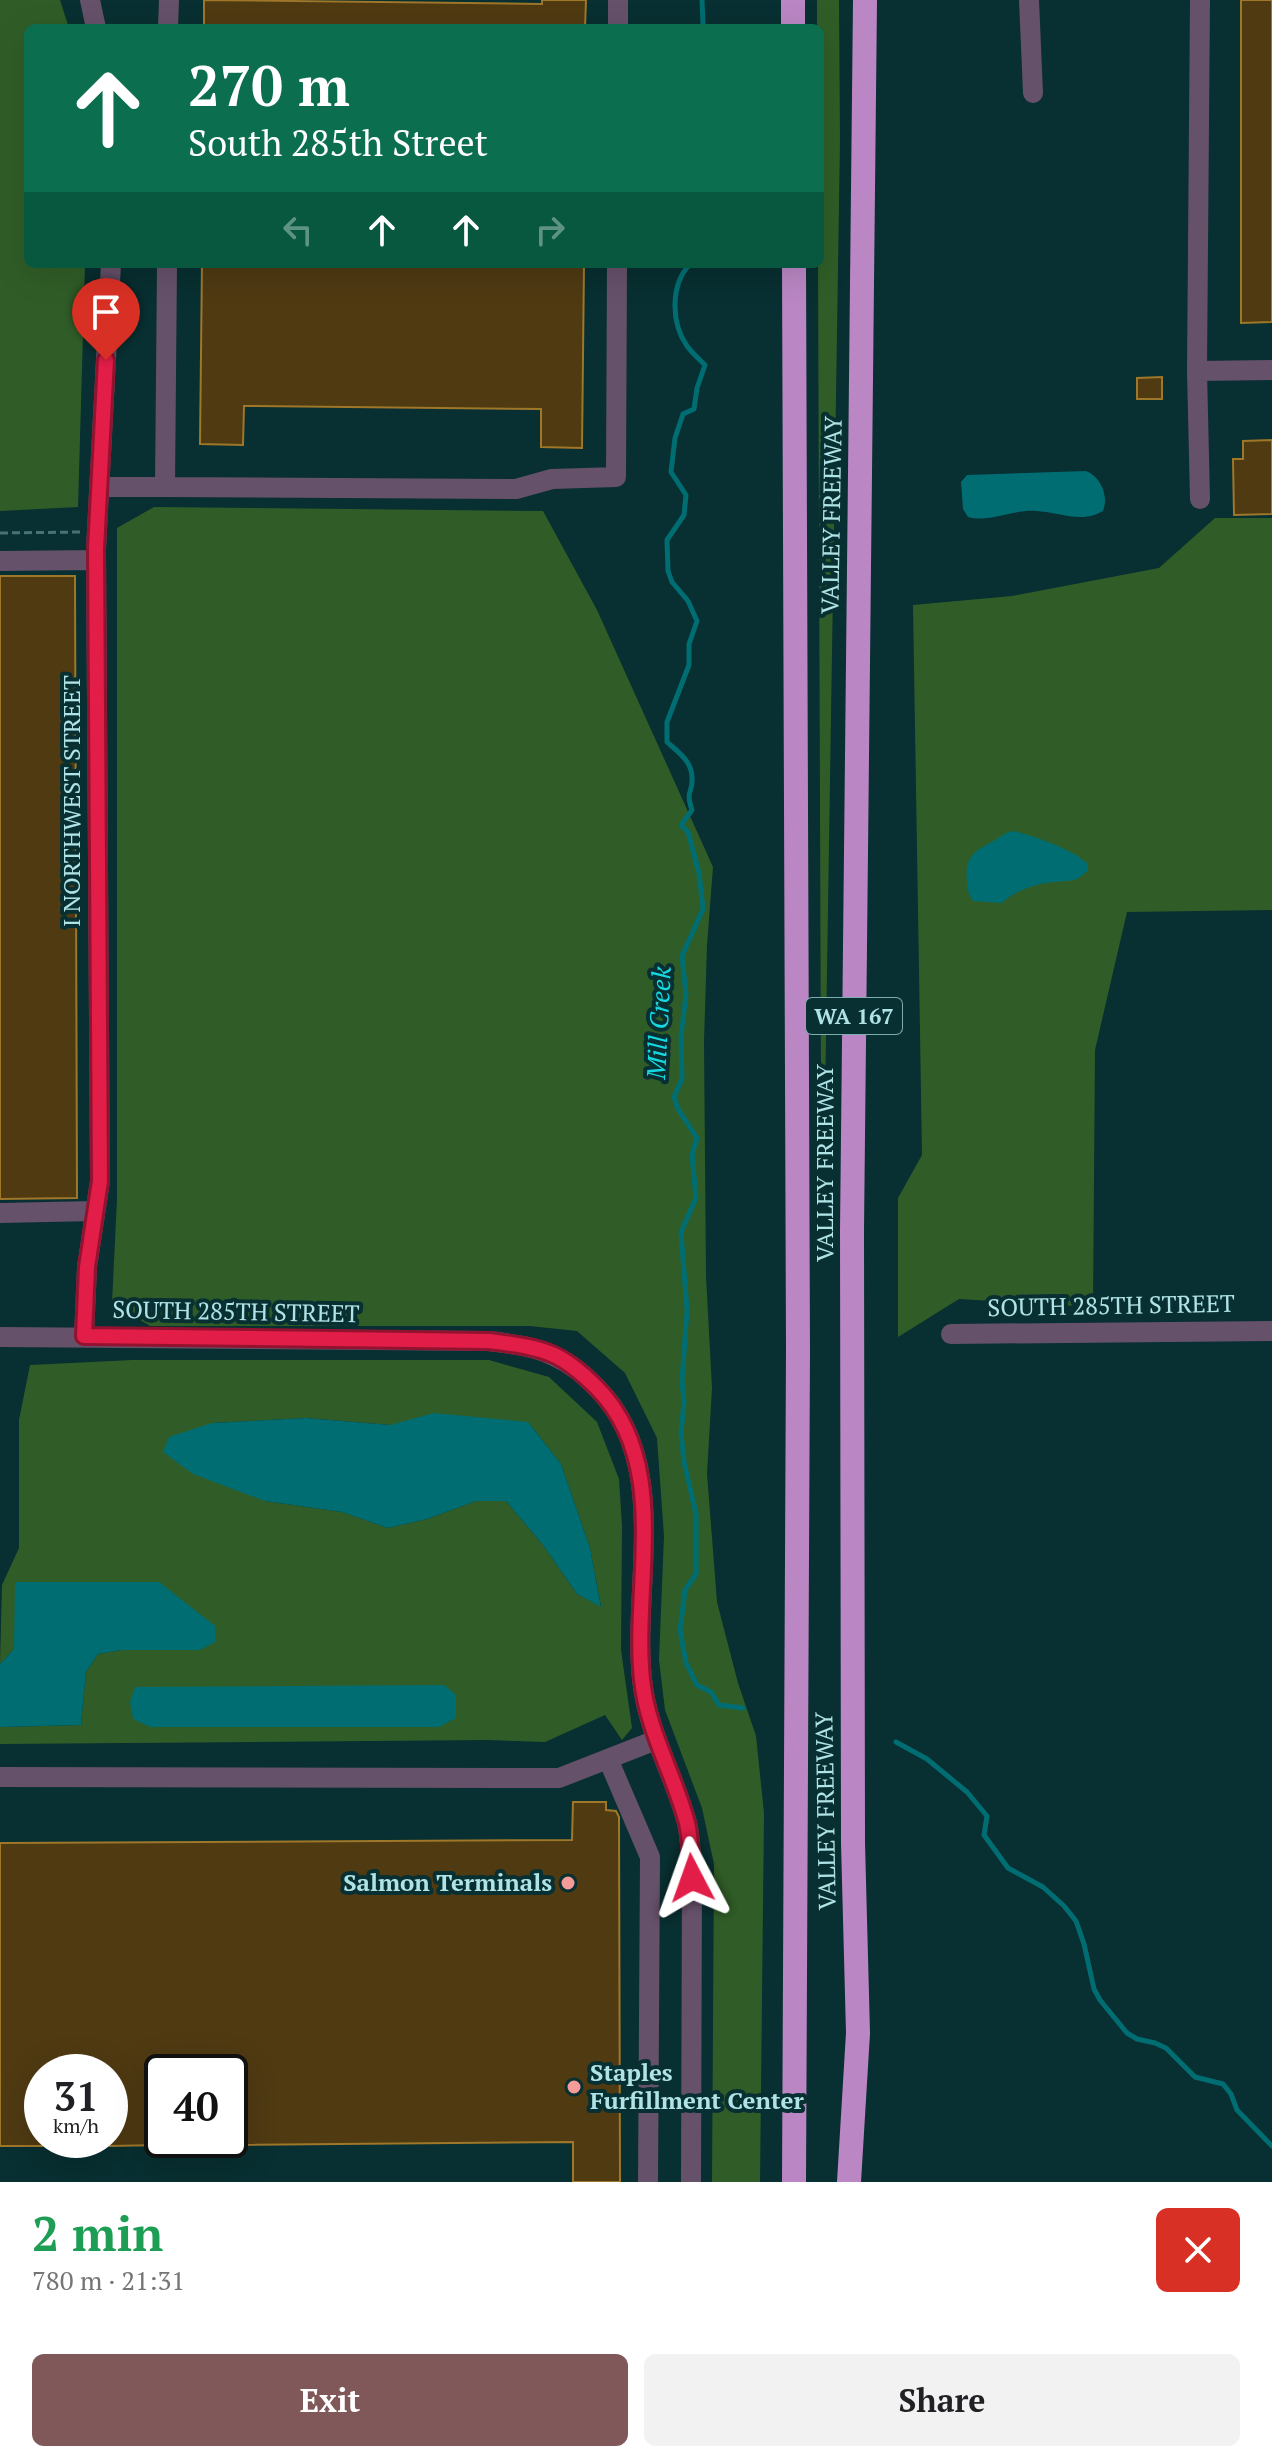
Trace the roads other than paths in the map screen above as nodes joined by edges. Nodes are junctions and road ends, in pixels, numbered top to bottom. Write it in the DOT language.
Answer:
graph roads {
  1 [pos="90,0"];
  2 [pos="169,0"];
  3 [pos="618,0"];
  4 [pos="793,0"];
  5 [pos="865,0"];
  6 [pos="1029,0"];
  7 [pos="1200,0"];
  8 [pos="95,24"];
  9 [pos="168,24"];
  10 [pos="618,24"];
  11 [pos="793,24"];
  12 [pos="1033,93"];
  13 [pos="111,268"];
  14 [pos="167,268"];
  15 [pos="617,268"];
  16 [pos="794,268"];
  17 [pos="1272,370"];
  18 [pos="1197,371"];
  19 [pos="100,487"];
  20 [pos="165,487"];
  21 [pos="1200,499"];
  22 [pos="96,560"];
  23 [pos="0,561"];
  24 [pos="95,1211"];
  25 [pos="0,1213"];
  26 [pos="1272,1331"];
  27 [pos="951,1334"];
  28 [pos="84,1336"];
  29 [pos="0,1337"];
  30 [pos="656,1740"];
  31 [pos="608,1759"];
  32 [pos="0,1777"];
  33 [pos="858,2033"];
  34 [pos="648,2182"];
  35 [pos="691,2182"];
  36 [pos="794,2182"];
  37 [pos="849,2182"];
  38 [pos="864,2182"];
  1 -- 8 [label="street"];
  2 -- 9 [label="street"];
  3 -- 10 [label="street"];
  4 -- 11 [label="highway"];
  5 -- 33 [label="highway, VALLEY FREEWAY / WA 167"];
  6 -- 12 [label="street"];
  7 -- 18 [label="street"];
  13 -- 19 [label="street, I NORTHWEST STREET"];
  14 -- 20 [label="street"];
  15 -- 20 [label="street"];
  16 -- 36 [label="highway, VALLEY FREEWAY / WA 167"];
  17 -- 18 [label="street"];
  18 -- 21 [label="street"];
  19 -- 20 [label="street"];
  19 -- 22 [label="street, I NORTHWEST STREET"];
  22 -- 23 [label="street"];
  22 -- 24 [label="street, I NORTHWEST STREET"];
  24 -- 25 [label="street"];
  24 -- 28 [label="street, I NORTHWEST STREET"];
  26 -- 27 [label="street, SOUTH 285TH STREET"];
  28 -- 29 [label="street, SOUTH 285TH STREET"];
  28 -- 30 [label="street, SOUTH 285TH STREET"];
  30 -- 31 [label="street"];
  30 -- 35 [label="street, SOUTH 285TH STREET"];
  31 -- 32 [label="street"];
  31 -- 34 [label="street"];
  33 -- 37 [label="highway, VALLEY FREEWAY / WA 167"];
  33 -- 38 [label="highway"];
}
